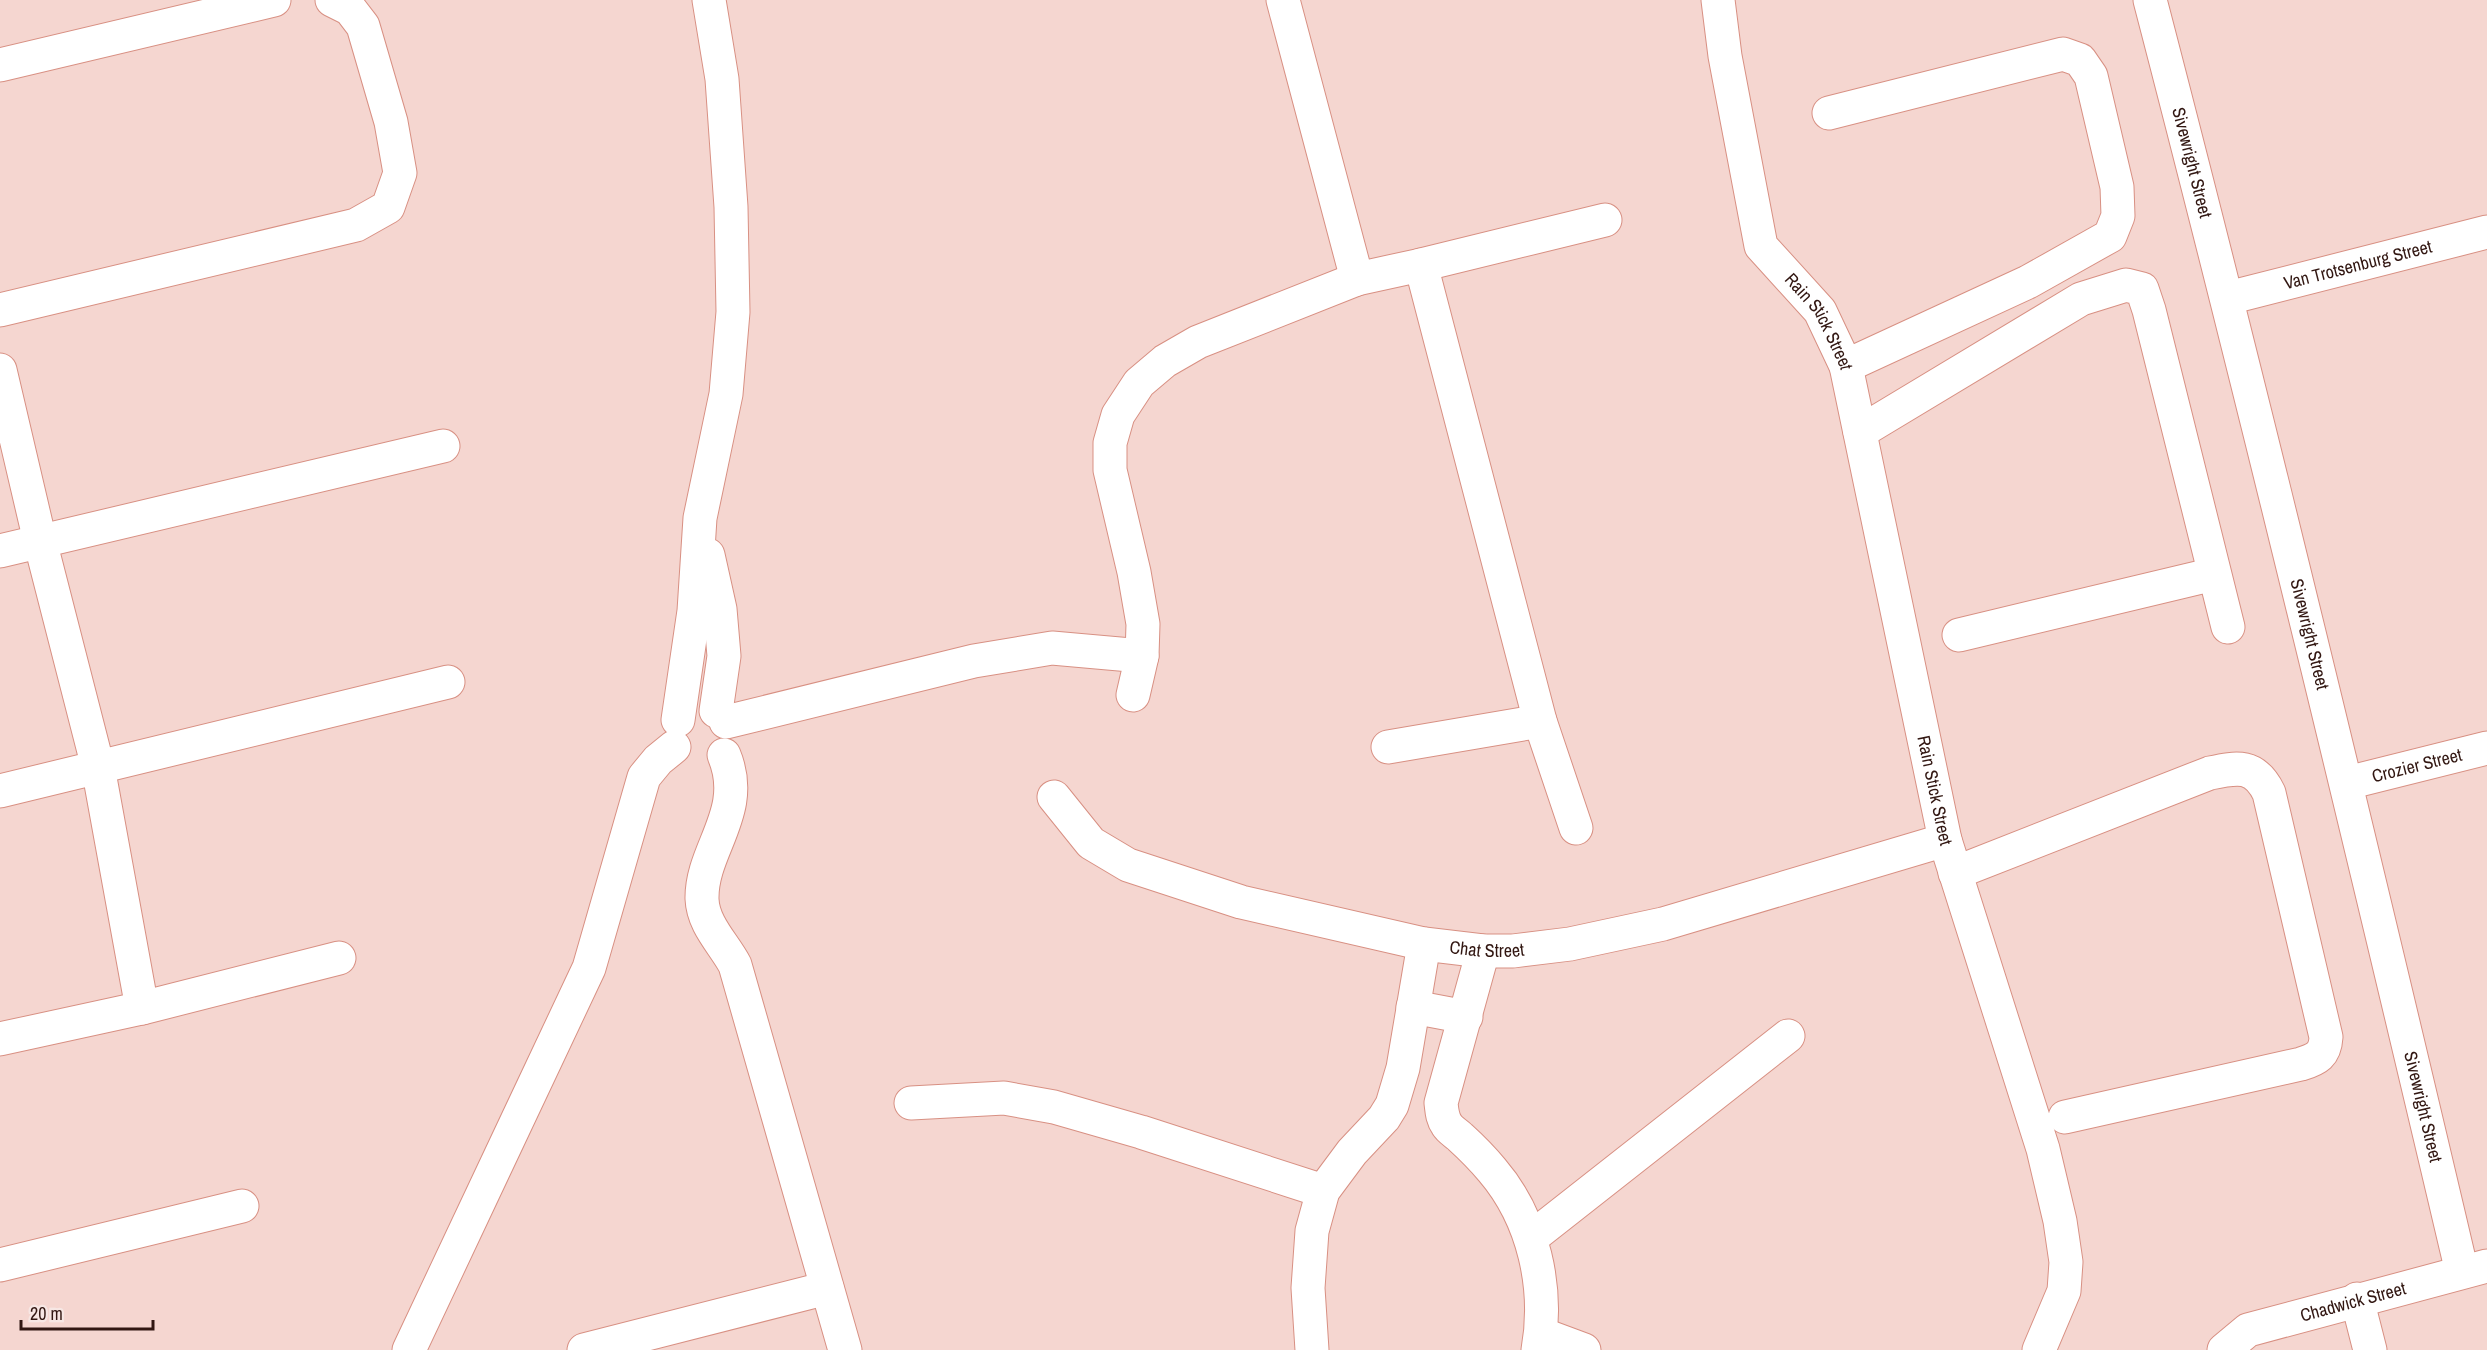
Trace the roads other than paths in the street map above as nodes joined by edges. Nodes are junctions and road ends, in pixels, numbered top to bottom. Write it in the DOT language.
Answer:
graph roads {
  1 [pos="274,0"];
  2 [pos="333,0"];
  3 [pos="710,0"];
  4 [pos="1283,0"];
  5 [pos="1718,0"];
  6 [pos="2150,0"];
  7 [pos="0,65"];
  8 [pos="1829,113"];
  9 [pos="1605,220"];
  10 [pos="2487,232"];
  11 [pos="1421,265"];
  12 [pos="1357,279"];
  13 [pos="2228,298"];
  14 [pos="0,310"];
  15 [pos="1846,366"];
  16 [pos="0,370"];
  17 [pos="1860,432"];
  18 [pos="443,446"];
  19 [pos="700,518"];
  20 [pos="39,541"];
  21 [pos="0,551"];
  22 [pos="2214,574"];
  23 [pos="2228,627"];
  24 [pos="1959,635"];
  25 [pos="1142,656"];
  26 [pos="448,682"];
  27 [pos="1133,695"];
  28 [pos="721,717"];
  29 [pos="1539,721"];
  30 [pos="676,733"];
  31 [pos="1388,747"];
  32 [pos="2487,748"];
  33 [pos="724,755"];
  34 [pos="98,767"];
  35 [pos="2347,783"];
  36 [pos="0,790"];
  37 [pos="1054,797"];
  38 [pos="1576,828"];
  39 [pos="1945,840"];
  40 [pos="1955,873"];
  41 [pos="1424,944"];
  42 [pos="1483,951"];
  43 [pos="339,958"];
  44 [pos="1413,1007"];
  45 [pos="141,1008"];
  46 [pos="1466,1017"];
  47 [pos="1788,1036"];
  48 [pos="0,1039"];
  49 [pos="911,1103"];
  50 [pos="2065,1118"];
  51 [pos="1323,1191"];
  52 [pos="242,1206"];
  53 [pos="1531,1238"];
  54 [pos="0,1265"];
  55 [pos="2474,1269"];
  56 [pos="827,1288"];
  57 [pos="2357,1299"];
  58 [pos="1539,1342"];
  59 [pos="409,1350"];
  60 [pos="584,1350"];
  61 [pos="845,1350"];
  62 [pos="1312,1350"];
  63 [pos="1584,1350"];
  64 [pos="2039,1350"];
  65 [pos="2224,1350"];
  66 [pos="2370,1350"];
  1 -- 7 [label="street"];
  2 -- 14 [label="street"];
  3 -- 19 [label="street"];
  4 -- 12 [label="street"];
  5 -- 15 [label="street, Rain Stick Street"];
  6 -- 13 [label="street, Sivewright Street"];
  8 -- 15 [label="street"];
  9 -- 11 [label="street"];
  10 -- 13 [label="street, Van Trotsenburg Street"];
  11 -- 12 [label="street"];
  11 -- 29 [label="street"];
  12 -- 25 [label="street"];
  13 -- 35 [label="street, Sivewright Street"];
  15 -- 17 [label="street, Rain Stick Street"];
  16 -- 20 [label="street"];
  17 -- 22 [label="street"];
  17 -- 39 [label="street, Rain Stick Street"];
  18 -- 20 [label="street"];
  19 -- 28 [label="street"];
  19 -- 30 [label="street"];
  20 -- 21 [label="street"];
  20 -- 34 [label="street"];
  22 -- 23 [label="street"];
  22 -- 24 [label="street"];
  25 -- 27 [label="street"];
  25 -- 28 [label="street"];
  26 -- 34 [label="street"];
  28 -- 30 [label="street"];
  28 -- 33 [label="street"];
  29 -- 31 [label="street"];
  29 -- 38 [label="street"];
  30 -- 33 [label="street"];
  30 -- 59 [label="street"];
  32 -- 35 [label="street, Crozier Street"];
  33 -- 56 [label="street"];
  34 -- 36 [label="street"];
  34 -- 45 [label="street"];
  35 -- 55 [label="street, Sivewright Street"];
  37 -- 41 [label="street, Chat Street"];
  39 -- 40 [label="street, Rain Stick Street"];
  39 -- 42 [label="street, Chat Street"];
  40 -- 50 [label="street"];
  40 -- 64 [label="street, Rain Stick Street"];
  41 -- 42 [label="street, Chat Street"];
  41 -- 44 [label="street"];
  42 -- 46 [label="street"];
  43 -- 45 [label="street"];
  44 -- 46 [label="street"];
  44 -- 51 [label="street"];
  45 -- 48 [label="street"];
  46 -- 53 [label="street"];
  47 -- 53 [label="street"];
  49 -- 51 [label="street"];
  51 -- 62 [label="street"];
  52 -- 54 [label="street"];
  53 -- 58 [label="street"];
  55 -- 57 [label="street, Chadwick Street"];
  56 -- 60 [label="street"];
  56 -- 61 [label="street"];
  57 -- 65 [label="street, Chadwick Street"];
  57 -- 66 [label="street"];
  58 -- 63 [label="street"];
}
